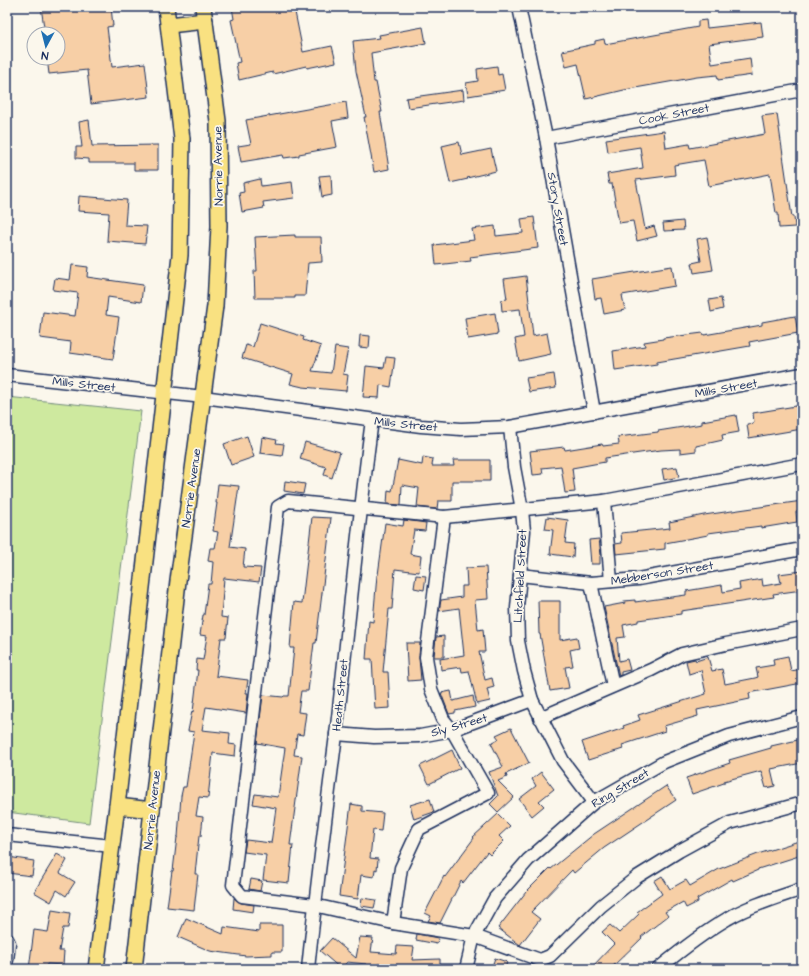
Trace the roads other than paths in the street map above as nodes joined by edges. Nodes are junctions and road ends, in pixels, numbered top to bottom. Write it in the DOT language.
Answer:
graph roads {
  1 [pos="166,7"];
  2 [pos="520,7"];
  3 [pos="204,14"];
  4 [pos="169,25"];
  5 [pos="802,90"];
  6 [pos="546,138"];
  7 [pos="802,374"];
  8 [pos="7,375"];
  9 [pos="164,393"];
  10 [pos="203,397"];
  11 [pos="594,412"];
  12 [pos="372,420"];
  13 [pos="510,427"];
  14 [pos="802,464"];
  15 [pos="604,501"];
  16 [pos="360,508"];
  17 [pos="522,510"];
  18 [pos="444,517"];
  19 [pos="802,549"];
  20 [pos="520,575"];
  21 [pos="611,581"];
  22 [pos="591,583"];
  23 [pos="802,629"];
  24 [pos="614,686"];
  25 [pos="532,700"];
  26 [pos="802,717"];
  27 [pos="540,718"];
  28 [pos="452,730"];
  29 [pos="336,734"];
  30 [pos="594,802"];
  31 [pos="802,803"];
  32 [pos="117,806"];
  33 [pos="152,810"];
  34 [pos="7,835"];
  35 [pos="112,846"];
  36 [pos="802,890"];
  37 [pos="314,905"];
  38 [pos="394,923"];
  39 [pos="474,936"];
  40 [pos="7,939"];
  41 [pos="7,960"];
  42 [pos="96,969"];
  43 [pos="134,969"];
  44 [pos="308,969"];
  45 [pos="466,969"];
  46 [pos="658,969"];
  1 -- 4 [label="main road"];
  2 -- 6 [label="street, Story Street"];
  3 -- 4 [label="main road"];
  3 -- 10 [label="main road, Norrie Avenue"];
  4 -- 9 [label="main road"];
  5 -- 6 [label="street, Cook Street"];
  6 -- 11 [label="street, Story Street"];
  7 -- 11 [label="street, Mills Street"];
  8 -- 9 [label="street, Mills Street"];
  9 -- 10 [label="street, Mills Street"];
  9 -- 32 [label="main road"];
  10 -- 12 [label="street, Mills Street"];
  10 -- 33 [label="main road, Norrie Avenue"];
  11 -- 13 [label="street, Mills Street"];
  12 -- 13 [label="street, Mills Street"];
  12 -- 16 [label="street, Heath Street"];
  13 -- 17 [label="street, Litchfield Street"];
  14 -- 15 [label="street"];
  15 -- 17 [label="street"];
  15 -- 21 [label="street"];
  16 -- 18 [label="street"];
  16 -- 29 [label="street, Heath Street"];
  16 -- 37 [label="street"];
  17 -- 18 [label="street"];
  17 -- 20 [label="street, Litchfield Street"];
  18 -- 28 [label="street"];
  19 -- 21 [label="street, Mebberson Street"];
  20 -- 22 [label="street, Mebberson Street"];
  20 -- 25 [label="street, Litchfield Street"];
  21 -- 22 [label="street, Mebberson Street"];
  22 -- 24 [label="street"];
  23 -- 24 [label="street"];
  24 -- 27 [label="street"];
  25 -- 27 [label="street, Litchfield Street"];
  25 -- 28 [label="street, Sly Street"];
  26 -- 30 [label="street, Ring Street"];
  27 -- 30 [label="street, Litchfield Street"];
  28 -- 29 [label="street, Sly Street"];
  28 -- 38 [label="street"];
  29 -- 37 [label="street, Heath Street"];
  30 -- 39 [label="street, Ring Street"];
  31 -- 39 [label="street"];
  32 -- 33 [label="main road"];
  32 -- 35 [label="main road"];
  33 -- 43 [label="main road, Norrie Avenue"];
  34 -- 35 [label="street"];
  35 -- 42 [label="main road"];
  36 -- 46 [label="street"];
  37 -- 38 [label="street"];
  37 -- 44 [label="street, Heath Street"];
  38 -- 39 [label="street"];
  39 -- 45 [label="street, Ring Street"];
  40 -- 41 [label="street"];
}
